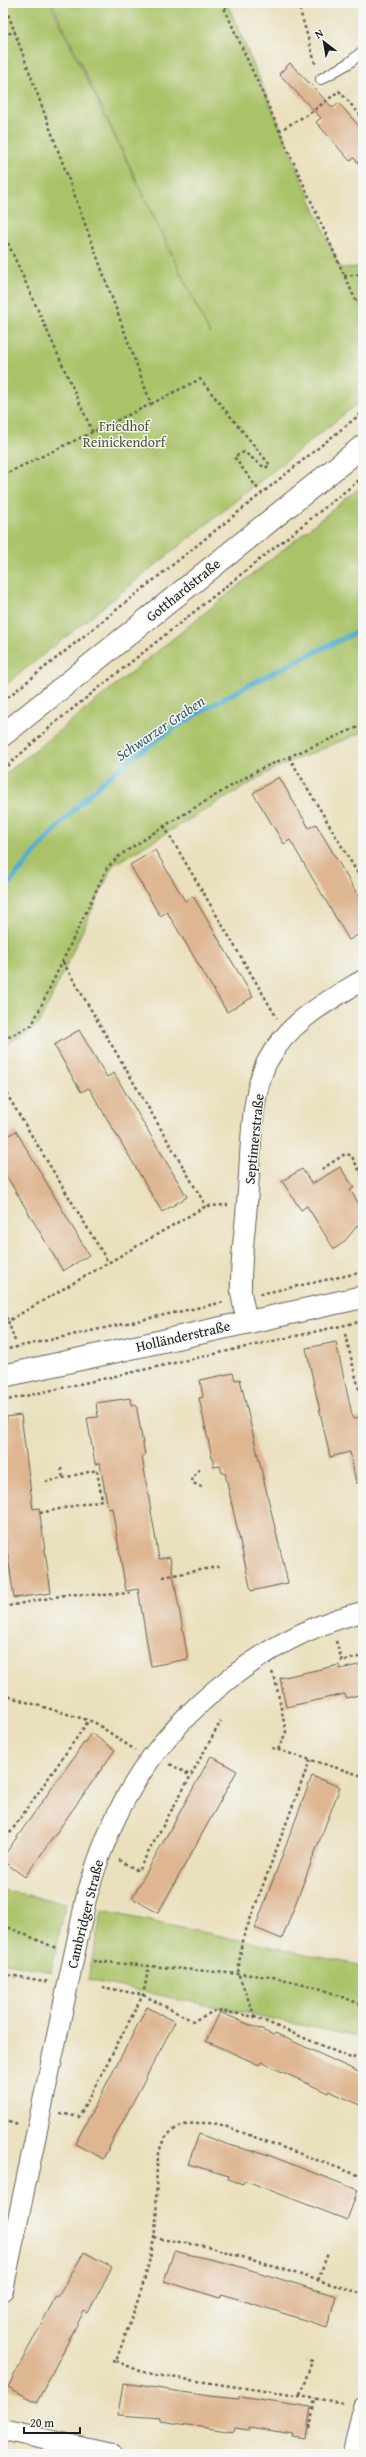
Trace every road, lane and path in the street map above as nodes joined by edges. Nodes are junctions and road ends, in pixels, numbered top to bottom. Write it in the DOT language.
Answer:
graph roads {
  1 [pos="4,3"];
  2 [pos="222,3"];
  3 [pos="233,3"];
  4 [pos="298,3"];
  5 [pos="225,8"];
  6 [pos="16,31"];
  7 [pos="3,36"];
  8 [pos="363,51"];
  9 [pos="321,79"];
  10 [pos="334,94"];
  11 [pos="363,118"];
  12 [pos="279,130"];
  13 [pos="3,232"];
  14 [pos="363,274"];
  15 [pos="344,276"];
  16 [pos="363,308"];
  17 [pos="152,404"];
  18 [pos="363,412"];
  19 [pos="93,433"];
  20 [pos="363,446"];
  21 [pos="3,474"];
  22 [pos="363,477"];
  23 [pos="258,489"];
  24 [pos="3,701"];
  25 [pos="363,725"];
  26 [pos="3,735"];
  27 [pos="289,757"];
  28 [pos="3,770"];
  29 [pos="164,826"];
  30 [pos="363,882"];
  31 [pos="63,962"];
  32 [pos="363,980"];
  33 [pos="277,1018"];
  34 [pos="3,1040"];
  35 [pos="3,1088"];
  36 [pos="322,1169"];
  37 [pos="363,1177"];
  38 [pos="230,1205"];
  39 [pos="206,1206"];
  40 [pos="108,1262"];
  41 [pos="363,1272"];
  42 [pos="254,1295"];
  43 [pos="363,1297"];
  44 [pos="227,1302"];
  45 [pos="3,1312"];
  46 [pos="8,1321"];
  47 [pos="247,1321"];
  48 [pos="363,1321"];
  49 [pos="345,1334"];
  50 [pos="15,1341"];
  51 [pos="3,1350"];
  52 [pos="3,1376"];
  53 [pos="3,1401"];
  54 [pos="363,1405"];
  55 [pos="61,1468"];
  56 [pos="200,1469"];
  57 [pos="63,1478"];
  58 [pos="46,1482"];
  59 [pos="204,1488"];
  60 [pos="40,1513"];
  61 [pos="222,1566"];
  62 [pos="163,1576"];
  63 [pos="130,1593"];
  64 [pos="3,1607"];
  65 [pos="363,1612"];
  66 [pos="334,1634"];
  67 [pos="363,1656"];
  68 [pos="269,1668"];
  69 [pos="3,1695"];
  70 [pos="89,1720"];
  71 [pos="222,1722"];
  72 [pos="272,1748"];
  73 [pos="278,1750"];
  74 [pos="139,1752"];
  75 [pos="310,1760"];
  76 [pos="166,1762"];
  77 [pos="191,1776"];
  78 [pos="363,1776"];
  79 [pos="3,1843"];
  80 [pos="113,1856"];
  81 [pos="3,1925"];
  82 [pos="62,1950"];
  83 [pos="86,1960"];
  84 [pos="149,1966"];
  85 [pos="238,1973"];
  86 [pos="3,1974"];
  87 [pos="55,1983"];
  88 [pos="102,1987"];
  89 [pos="363,1988"];
  90 [pos="143,1995"];
  91 [pos="361,2004"];
  92 [pos="255,2017"];
  93 [pos="355,2056"];
  94 [pos="55,2113"];
  95 [pos="3,2120"];
  96 [pos="24,2127"];
  97 [pos="363,2177"];
  98 [pos="154,2238"];
  99 [pos="328,2253"];
  100 [pos="318,2280"];
  101 [pos="3,2290"];
  102 [pos="363,2294"];
  103 [pos="306,2359"];
  104 [pos="112,2360"];
  105 [pos="116,2361"];
  106 [pos="300,2395"];
  107 [pos="315,2398"];
  108 [pos="355,2406"];
  109 [pos="310,2428"];
  110 [pos="3,2430"];
  111 [pos="111,2454"];
  112 [pos="353,2454"];
  1 -- 6 [label="path"];
  2 -- 5 [label="path"];
  3 -- 5 [label="path"];
  4 -- 9 [label="path"];
  5 -- 12 [label="path"];
  6 -- 7 [label="path"];
  6 -- 17 [label="path"];
  8 -- 9 [label="lane"];
  9 -- 10 [label="path"];
  10 -- 11 [label="path"];
  10 -- 12 [label="path"];
  12 -- 15 [label="path"];
  13 -- 19 [label="path"];
  14 -- 15 [label="path"];
  15 -- 16 [label="path"];
  17 -- 19 [label="path"];
  17 -- 23 [label="path"];
  18 -- 24 [label="path"];
  19 -- 21 [label="path"];
  20 -- 26 [label="main road, Gotthardstraße"];
  22 -- 28 [label="path"];
  25 -- 27 [label="path"];
  27 -- 29 [label="path"];
  27 -- 30 [label="path"];
  29 -- 31 [label="path"];
  29 -- 33 [label="path"];
  31 -- 34 [label="path"];
  31 -- 39 [label="path"];
  32 -- 47 [label="street, Septimerstraße"];
  35 -- 40 [label="path"];
  36 -- 37 [label="path"];
  38 -- 39 [label="path"];
  39 -- 40 [label="path"];
  40 -- 46 [label="path"];
  41 -- 42 [label="path"];
  43 -- 47 [label="main road, Holländerstraße"];
  44 -- 51 [label="path"];
  45 -- 46 [label="path"];
  46 -- 50 [label="path"];
  47 -- 52 [label="main road, Holländerstraße"];
  48 -- 53 [label="path"];
  49 -- 54 [label="path"];
  55 -- 57 [label="path"];
  56 -- 59 [label="path"];
  57 -- 58 [label="path"];
  57 -- 60 [label="path"];
  61 -- 62 [label="path"];
  63 -- 64 [label="path"];
  65 -- 101 [label="street, Cambridger Straße"];
  66 -- 67 [label="path"];
  68 -- 73 [label="path"];
  69 -- 70 [label="path"];
  70 -- 74 [label="path"];
  70 -- 79 [label="path"];
  71 -- 77 [label="path"];
  72 -- 73 [label="path"];
  73 -- 75 [label="path"];
  75 -- 78 [label="path"];
  75 -- 85 [label="path"];
  76 -- 77 [label="path"];
  77 -- 80 [label="path"];
  81 -- 82 [label="path"];
  83 -- 84 [label="path"];
  84 -- 85 [label="path"];
  84 -- 90 [label="path"];
  85 -- 91 [label="path"];
  85 -- 92 [label="path"];
  86 -- 87 [label="path"];
  88 -- 90 [label="path"];
  89 -- 91 [label="path"];
  90 -- 92 [label="path"];
  90 -- 94 [label="path"];
  92 -- 93 [label="path"];
  95 -- 96 [label="path"];
  97 -- 98 [label="path"];
  98 -- 100 [label="path"];
  98 -- 105 [label="path"];
  99 -- 100 [label="path"];
  100 -- 102 [label="path"];
  103 -- 106 [label="path"];
  104 -- 105 [label="path"];
  105 -- 106 [label="path"];
  106 -- 107 [label="path"];
  107 -- 108 [label="path"];
  107 -- 109 [label="path"];
  108 -- 112 [label="street"];
  110 -- 111 [label="street"];
}
